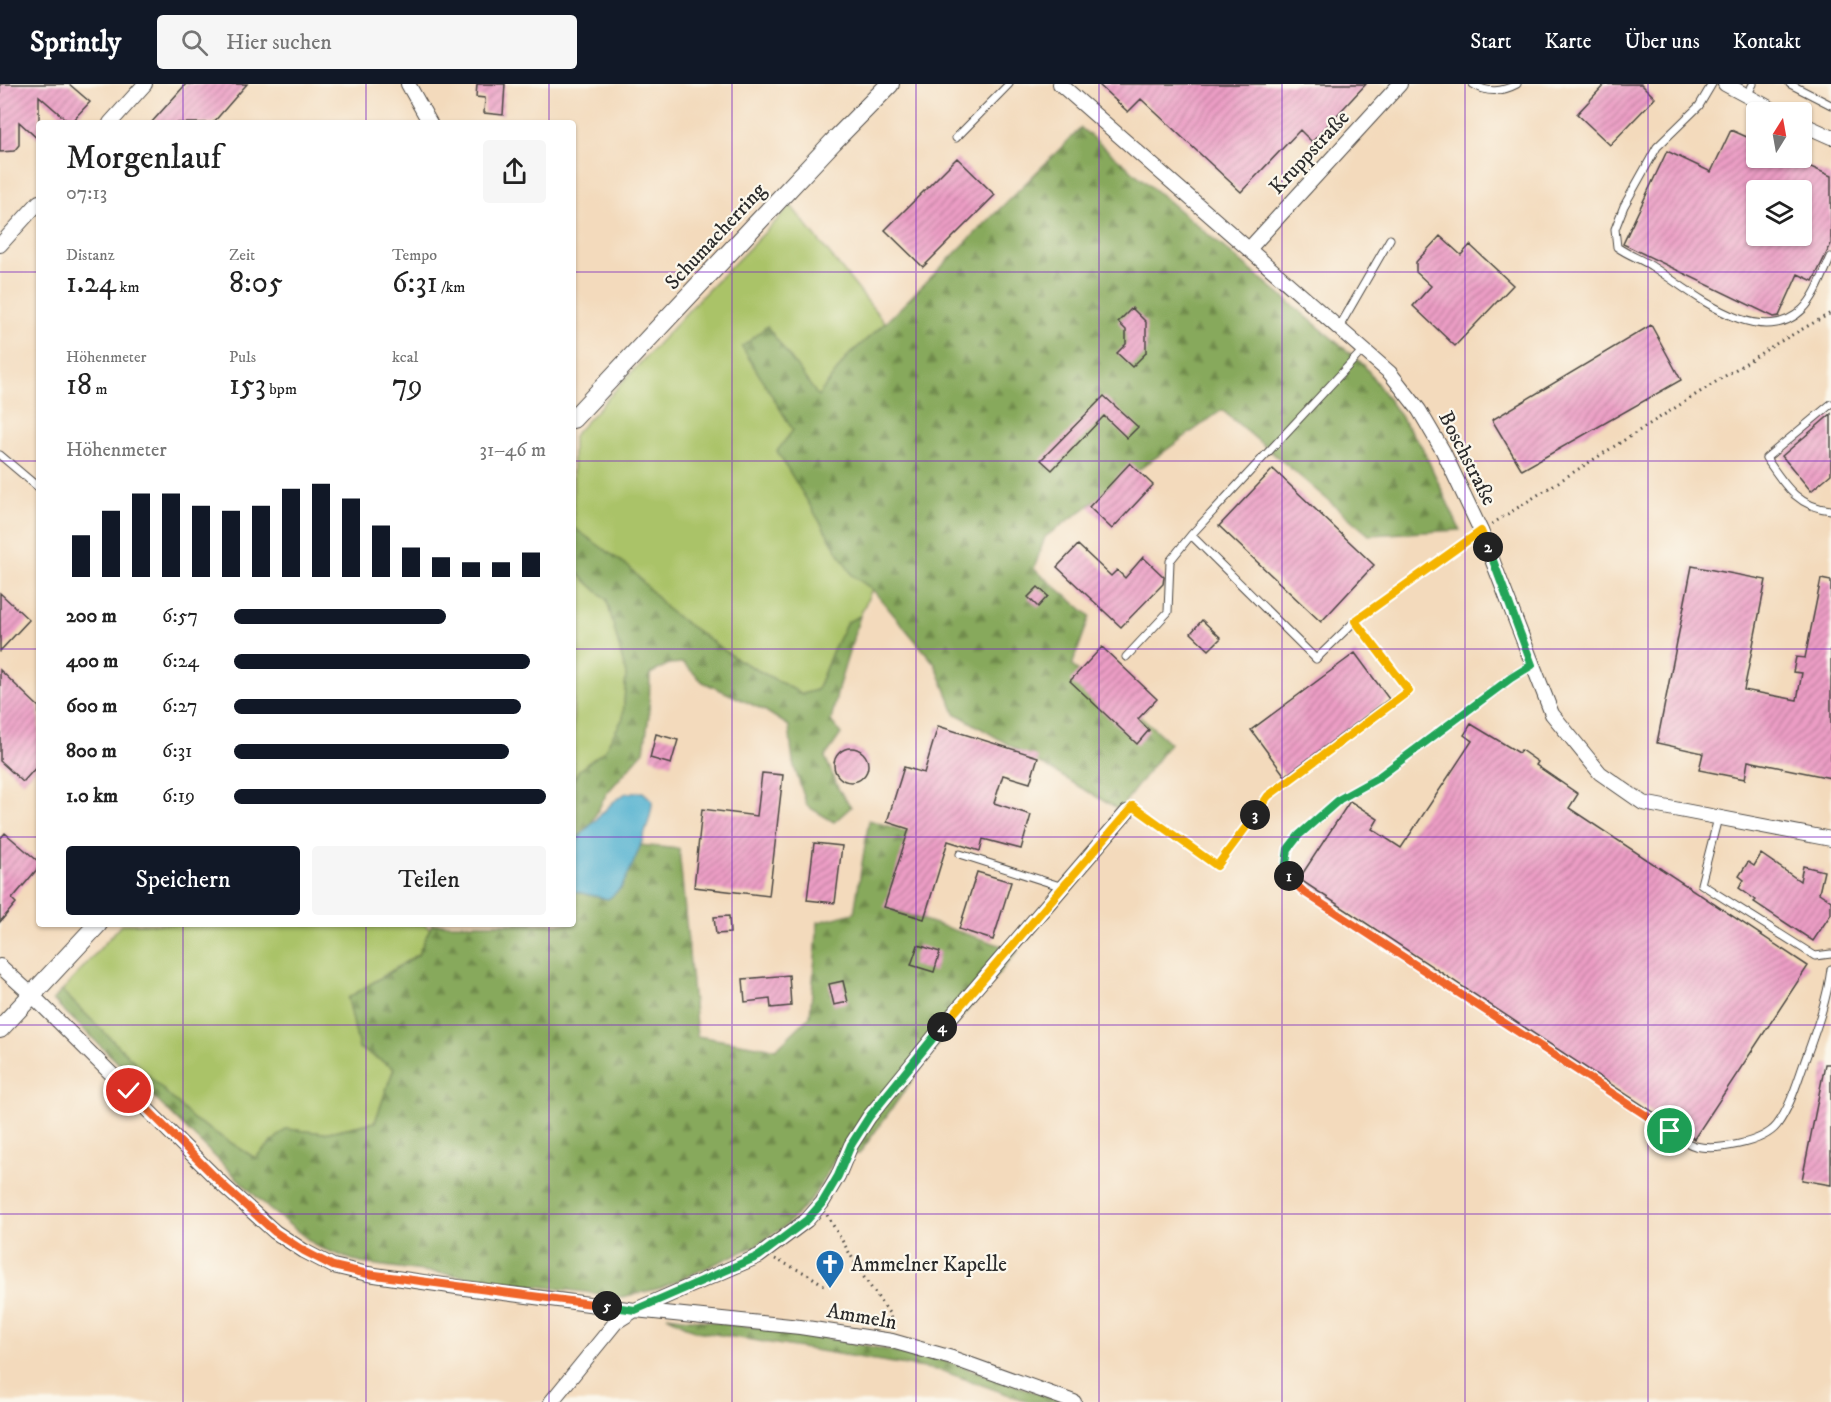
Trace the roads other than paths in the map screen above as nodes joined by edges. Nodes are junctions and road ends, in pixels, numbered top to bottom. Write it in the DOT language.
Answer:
graph roads {
  1 [pos="145,84"];
  2 [pos="408,84"];
  3 [pos="890,84"];
  4 [pos="1009,84"];
  5 [pos="1060,84"];
  6 [pos="1400,84"];
  7 [pos="1473,84"];
  8 [pos="1517,84"];
  9 [pos="1712,84"];
  10 [pos="1725,84"];
  11 [pos="1790,84"];
  12 [pos="1750,90"];
  13 [pos="1765,102"];
  14 [pos="1831,105"];
  15 [pos="113,120"];
  16 [pos="428,120"];
  17 [pos="1812,128"];
  18 [pos="1831,137"];
  19 [pos="956,138"];
  20 [pos="36,204"];
  21 [pos="1390,239"];
  22 [pos="0,245"];
  23 [pos="1249,249"];
  24 [pos="1831,257"];
  25 [pos="1338,330"];
  26 [pos="1364,350"];
  27 [pos="1831,404"];
  28 [pos="576,409"];
  29 [pos="0,455"];
  30 [pos="36,485"];
  31 [pos="1831,510"];
  32 [pos="1191,535"];
  33 [pos="1355,621"];
  34 [pos="1126,657"];
  35 [pos="1532,665"];
  36 [pos="1127,812"];
  37 [pos="1718,817"];
  38 [pos="1831,839"];
  39 [pos="960,854"];
  40 [pos="1063,887"];
  41 [pos="95,927"];
  42 [pos="1831,954"];
  43 [pos="0,966"];
  44 [pos="1831,969"];
  45 [pos="32,995"];
  46 [pos="0,1029"];
  47 [pos="635,1310"];
  48 [pos="551,1402"];
  49 [pos="1074,1402"];
  1 -- 15 [label="street"];
  2 -- 16 [label="street"];
  3 -- 28 [label="main road, Schumacherring"];
  4 -- 19 [label="lane"];
  5 -- 23 [label="street, Boschstraße"];
  6 -- 23 [label="street, Kruppstraße"];
  7 -- 8 [label="lane"];
  9 -- 24 [label="lane"];
  10 -- 12 [label="street"];
  11 -- 14 [label="lane"];
  12 -- 13 [label="street"];
  17 -- 18 [label="street"];
  20 -- 22 [label="street"];
  21 -- 25 [label="lane"];
  23 -- 25 [label="street, Boschstraße"];
  25 -- 26 [label="street, Boschstraße"];
  26 -- 32 [label="lane"];
  26 -- 35 [label="street, Boschstraße"];
  27 -- 31 [label="lane"];
  29 -- 30 [label="lane"];
  32 -- 33 [label="lane"];
  32 -- 34 [label="lane"];
  35 -- 37 [label="street, Boschstraße"];
  35 -- 44 [label="lane"];
  36 -- 40 [label="street"];
  37 -- 38 [label="street, Boschstraße"];
  37 -- 42 [label="lane"];
  39 -- 40 [label="lane"];
  40 -- 47 [label="street"];
  41 -- 45 [label="main road"];
  43 -- 45 [label="street, Ammeln"];
  45 -- 46 [label="main road"];
  45 -- 47 [label="street, Ammeln"];
  47 -- 48 [label="street"];
  47 -- 49 [label="street, Ammeln"];
}
